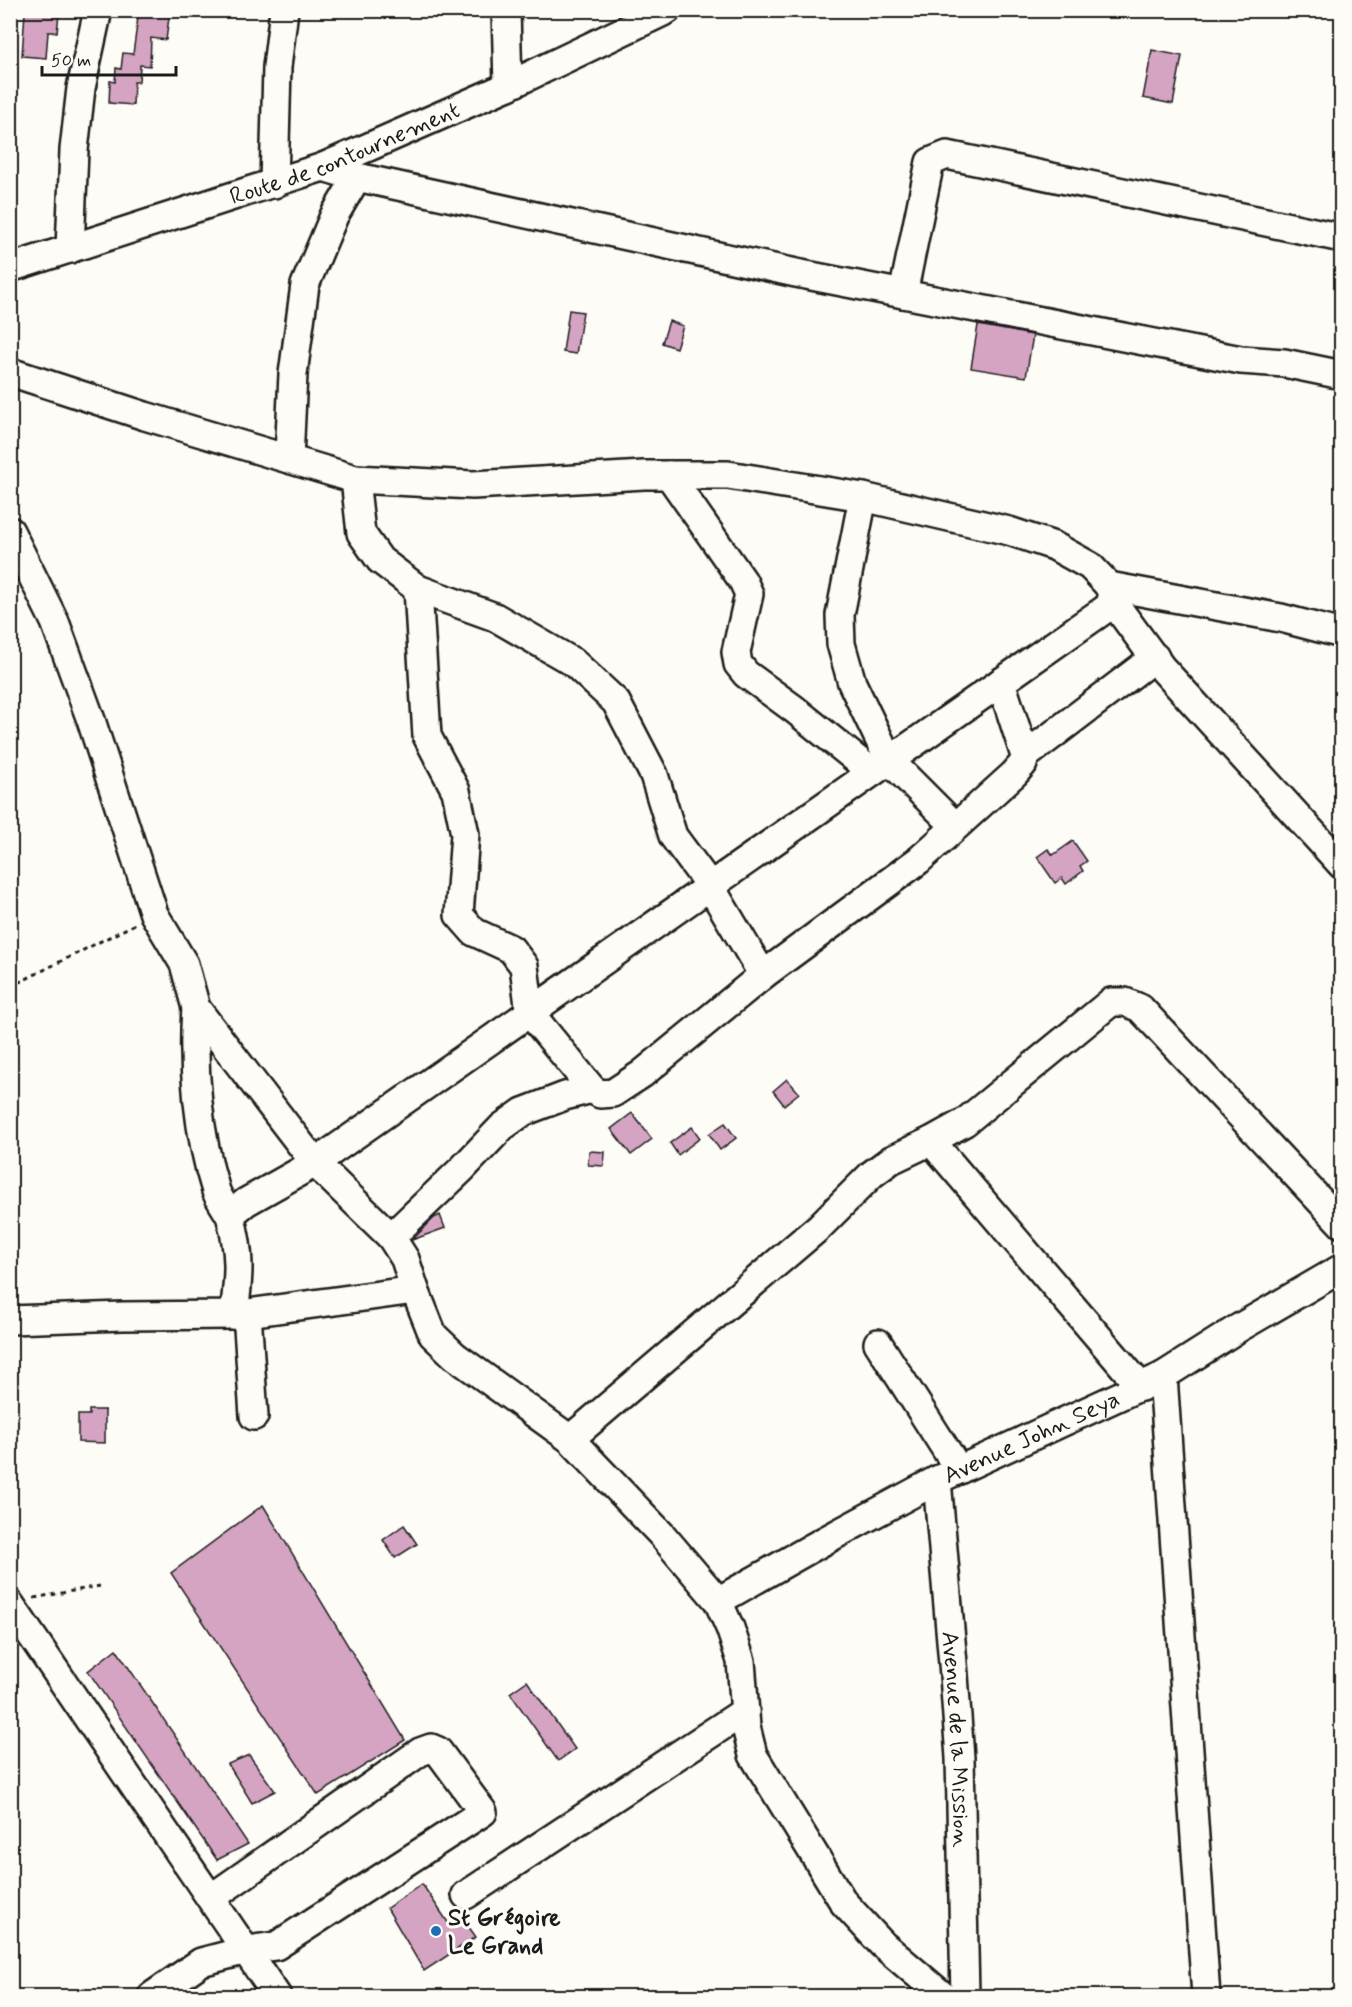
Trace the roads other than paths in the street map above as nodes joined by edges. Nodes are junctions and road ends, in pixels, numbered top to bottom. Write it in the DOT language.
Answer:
graph roads {
  1 [pos="98,10"];
  2 [pos="285,10"];
  3 [pos="506,10"];
  4 [pos="667,10"];
  5 [pos="508,86"];
  6 [pos="323,167"];
  7 [pos="357,177"];
  8 [pos="274,184"];
  9 [pos="1341,238"];
  10 [pos="70,249"];
  11 [pos="10,268"];
  12 [pos="903,294"];
  13 [pos="10,372"];
  14 [pos="1341,375"];
  15 [pos="289,459"];
  16 [pos="669,475"];
  17 [pos="355,479"];
  18 [pos="863,497"];
  19 [pos="10,531"];
  20 [pos="418,589"];
  21 [pos="1112,594"];
  22 [pos="1341,634"];
  23 [pos="1155,657"];
  24 [pos="1001,682"];
  25 [pos="1025,756"];
  26 [pos="881,766"];
  27 [pos="955,826"];
  28 [pos="1341,865"];
  29 [pos="710,886"];
  30 [pos="763,975"];
  31 [pos="196,1008"];
  32 [pos="530,1013"];
  33 [pos="592,1089"];
  34 [pos="931,1141"];
  35 [pos="315,1163"];
  36 [pos="230,1215"];
  37 [pos="1341,1224"];
  38 [pos="391,1237"];
  39 [pos="1341,1268"];
  40 [pos="415,1290"];
  41 [pos="241,1314"];
  42 [pos="10,1320"];
  43 [pos="878,1343"];
  44 [pos="1152,1381"];
  45 [pos="254,1416"];
  46 [pos="570,1439"];
  47 [pos="948,1475"];
  48 [pos="718,1601"];
  49 [pos="20,1602"];
  50 [pos="745,1711"];
  51 [pos="466,1895"];
  52 [pos="211,1898"];
  53 [pos="247,1950"];
  54 [pos="152,1996"];
  55 [pos="277,1996"];
  56 [pos="943,1996"];
  57 [pos="965,1996"];
  58 [pos="1206,1996"];
  1 -- 10 [label="street"];
  2 -- 8 [label="street"];
  3 -- 5 [label="street"];
  4 -- 5 [label="street, Route de contournement"];
  5 -- 6 [label="street, Route de contournement"];
  6 -- 7 [label="street"];
  6 -- 8 [label="street, Route de contournement"];
  7 -- 12 [label="street"];
  7 -- 15 [label="street"];
  8 -- 10 [label="street, Route de contournement"];
  9 -- 12 [label="street"];
  10 -- 11 [label="street, Route de contournement"];
  12 -- 14 [label="street"];
  13 -- 15 [label="street"];
  15 -- 17 [label="street"];
  16 -- 17 [label="street"];
  16 -- 18 [label="street"];
  16 -- 26 [label="street"];
  17 -- 20 [label="street"];
  18 -- 21 [label="street"];
  18 -- 26 [label="street"];
  19 -- 31 [label="street"];
  20 -- 29 [label="street"];
  20 -- 32 [label="street"];
  21 -- 22 [label="street"];
  21 -- 23 [label="street"];
  21 -- 24 [label="street"];
  23 -- 25 [label="street"];
  23 -- 28 [label="street"];
  24 -- 25 [label="street"];
  24 -- 26 [label="street"];
  25 -- 27 [label="street"];
  26 -- 27 [label="street"];
  26 -- 29 [label="street"];
  27 -- 30 [label="street"];
  29 -- 30 [label="street"];
  29 -- 32 [label="street"];
  30 -- 33 [label="street"];
  31 -- 35 [label="street"];
  31 -- 36 [label="street"];
  32 -- 33 [label="street"];
  32 -- 35 [label="street"];
  33 -- 38 [label="street"];
  34 -- 37 [label="street"];
  34 -- 44 [label="street"];
  34 -- 46 [label="street"];
  35 -- 36 [label="street"];
  35 -- 38 [label="street"];
  36 -- 41 [label="street"];
  38 -- 40 [label="street"];
  39 -- 44 [label="street, Avenue John Seya"];
  40 -- 41 [label="street"];
  40 -- 46 [label="street"];
  41 -- 42 [label="street"];
  41 -- 45 [label="street"];
  43 -- 47 [label="street"];
  44 -- 47 [label="street, Avenue John Seya"];
  44 -- 58 [label="street"];
  46 -- 48 [label="street"];
  47 -- 48 [label="street, Avenue John Seya"];
  47 -- 57 [label="street, Avenue de la Mission"];
  48 -- 50 [label="street"];
  49 -- 52 [label="street"];
  50 -- 51 [label="street"];
  50 -- 56 [label="street"];
  52 -- 53 [label="street"];
  52 -- 53 [label="street"];
  53 -- 54 [label="street"];
  53 -- 55 [label="street"];
}
